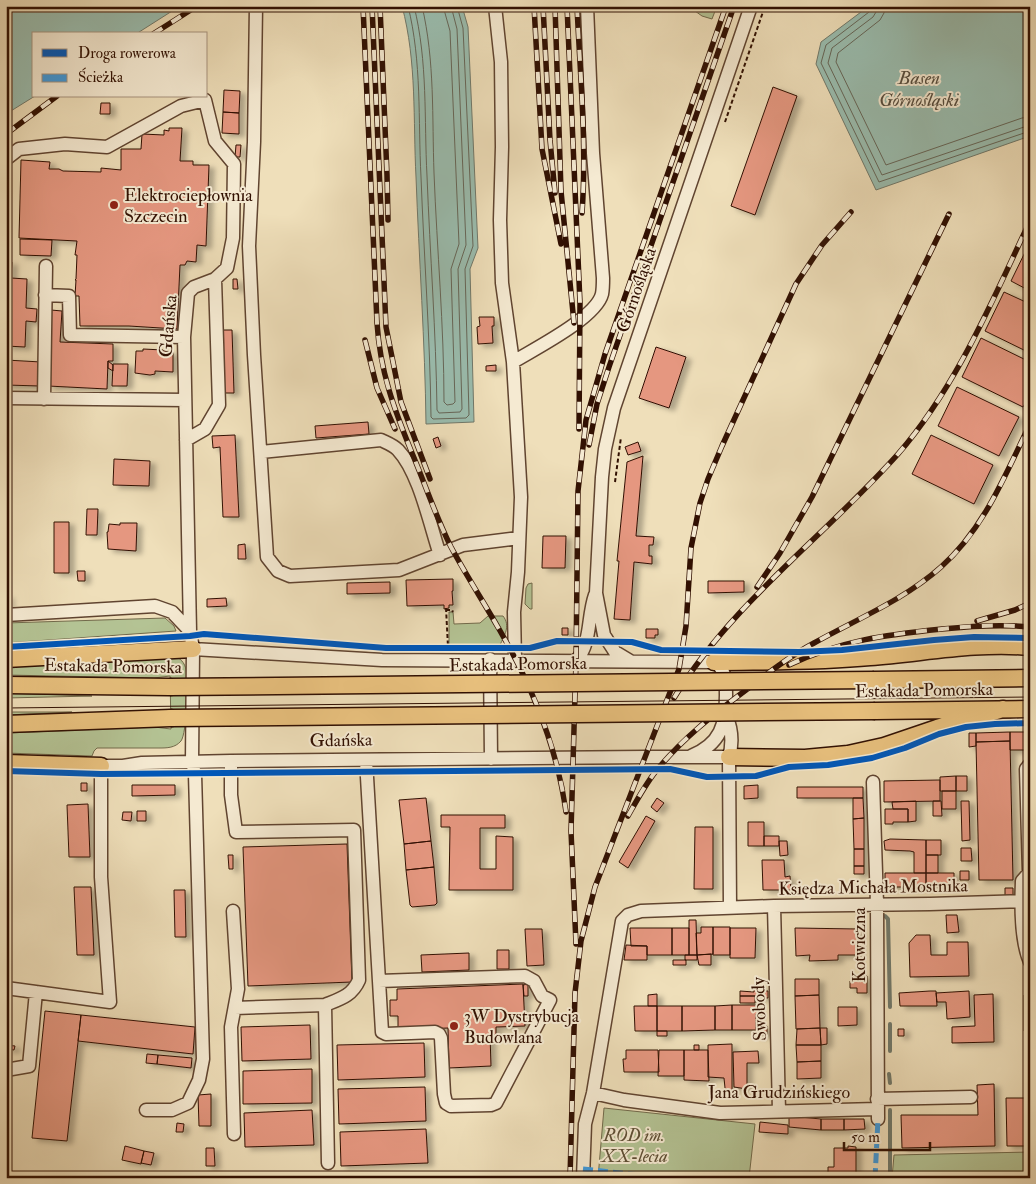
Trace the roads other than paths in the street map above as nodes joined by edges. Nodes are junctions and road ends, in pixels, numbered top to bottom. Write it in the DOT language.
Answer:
graph roads {
  1 [pos="256,6"];
  2 [pos="495,6"];
  3 [pos="587,6"];
  4 [pos="751,6"];
  5 [pos="6,159"];
  6 [pos="46,266"];
  7 [pos="215,279"];
  8 [pos="45,295"];
  9 [pos="184,336"];
  10 [pos="513,362"];
  11 [pos="6,398"];
  12 [pos="44,399"];
  13 [pos="185,400"];
  14 [pos="186,440"];
  15 [pos="261,452"];
  16 [pos="519,538"];
  17 [pos="440,555"];
  18 [pos="596,593"];
  19 [pos="6,615"];
  20 [pos="190,631"];
  21 [pos="1030,646"];
  22 [pos="193,648"];
  23 [pos="6,659"];
  24 [pos="490,660"];
  25 [pos="516,660"];
  26 [pos="576,661"];
  27 [pos="630,661"];
  28 [pos="715,662"];
  29 [pos="1030,678"];
  30 [pos="6,685"];
  31 [pos="1003,709"];
  32 [pos="1030,709"];
  33 [pos="726,715"];
  34 [pos="6,724"];
  35 [pos="689,757"];
  36 [pos="729,757"];
  37 [pos="491,759"];
  38 [pos="366,760"];
  39 [pos="231,761"];
  40 [pos="192,762"];
  41 [pos="6,763"];
  42 [pos="1030,764"];
  43 [pos="101,766"];
  44 [pos="873,782"];
  45 [pos="1029,873"];
  46 [pos="1022,901"];
  47 [pos="877,904"];
  48 [pos="774,906"];
  49 [pos="730,907"];
  50 [pos="233,911"];
  51 [pos="1030,962"];
  52 [pos="379,981"];
  53 [pos="6,988"];
  54 [pos="36,992"];
  55 [pos="325,1005"];
  56 [pos="235,1008"];
  57 [pos="6,1070"];
  58 [pos="593,1093"];
  59 [pos="972,1098"];
  60 [pos="877,1109"];
  61 [pos="146,1110"];
  62 [pos="780,1111"];
  63 [pos="234,1134"];
  64 [pos="328,1164"];
  65 [pos="583,1178"];
  1 -- 15 [label="street"];
  2 -- 10 [label="street"];
  3 -- 10 [label="street"];
  4 -- 18 [label="street, Górnośląska"];
  5 -- 7 [label="street"];
  6 -- 8 [label="street"];
  7 -- 9 [label="street, Gdańska"];
  7 -- 14 [label="street"];
  8 -- 9 [label="street"];
  8 -- 12 [label="street"];
  9 -- 13 [label="street, Gdańska"];
  10 -- 16 [label="street"];
  11 -- 12 [label="street"];
  12 -- 13 [label="street"];
  13 -- 14 [label="street, Gdańska"];
  14 -- 20 [label="street, Gdańska"];
  15 -- 17 [label="street"];
  15 -- 17 [label="street"];
  16 -- 17 [label="street"];
  16 -- 25 [label="street"];
  18 -- 26 [label="street, Górnośląska"];
  18 -- 27 [label="street, Górnośląska"];
  19 -- 20 [label="street"];
  20 -- 22 [label="street, Gdańska"];
  21 -- 28 [label="main road"];
  22 -- 23 [label="main road"];
  22 -- 24 [label="street"];
  22 -- 40 [label="street, Gdańska"];
  24 -- 25 [label="street"];
  24 -- 37 [label="street"];
  25 -- 26 [label="street"];
  26 -- 27 [label="street"];
  27 -- 28 [label="street"];
  28 -- 33 [label="street, Gdańska"];
  29 -- 30 [label="main road, Estakada Pomorska, bridge"];
  31 -- 32 [label="main road"];
  31 -- 34 [label="main road, Estakada Pomorska, bridge"];
  31 -- 36 [label="main road"];
  33 -- 35 [label="street, Gdańska"];
  33 -- 36 [label="street, Gdańska"];
  35 -- 36 [label="street, Gdańska"];
  35 -- 37 [label="street, Gdańska"];
  36 -- 49 [label="street"];
  37 -- 38 [label="street, Gdańska"];
  38 -- 39 [label="street, Gdańska"];
  38 -- 52 [label="street"];
  39 -- 40 [label="street, Gdańska"];
  39 -- 55 [label="street"];
  40 -- 43 [label="street, Gdańska"];
  40 -- 61 [label="street"];
  41 -- 43 [label="main road"];
  42 -- 45 [label="street"];
  43 -- 54 [label="street"];
  44 -- 47 [label="street, Kotwiczna"];
  45 -- 46 [label="street"];
  46 -- 47 [label="street, Księdza Michała Mostnika"];
  46 -- 51 [label="street"];
  47 -- 48 [label="street, Księdza Michała Mostnika"];
  47 -- 60 [label="street, Kotwiczna"];
  48 -- 49 [label="street, Księdza Michała Mostnika"];
  48 -- 62 [label="street, Swobody"];
  49 -- 58 [label="street, Księdza Michała Mostnika"];
  50 -- 56 [label="street"];
  52 -- 52 [label="street"];
  53 -- 54 [label="street"];
  54 -- 57 [label="street"];
  55 -- 56 [label="street"];
  55 -- 64 [label="street"];
  56 -- 63 [label="street"];
  58 -- 62 [label="street, Jana Grudzińskiego"];
  58 -- 65 [label="street"];
  59 -- 60 [label="street, Jana Grudzińskiego"];
  60 -- 62 [label="street, Jana Grudzińskiego"];
}
